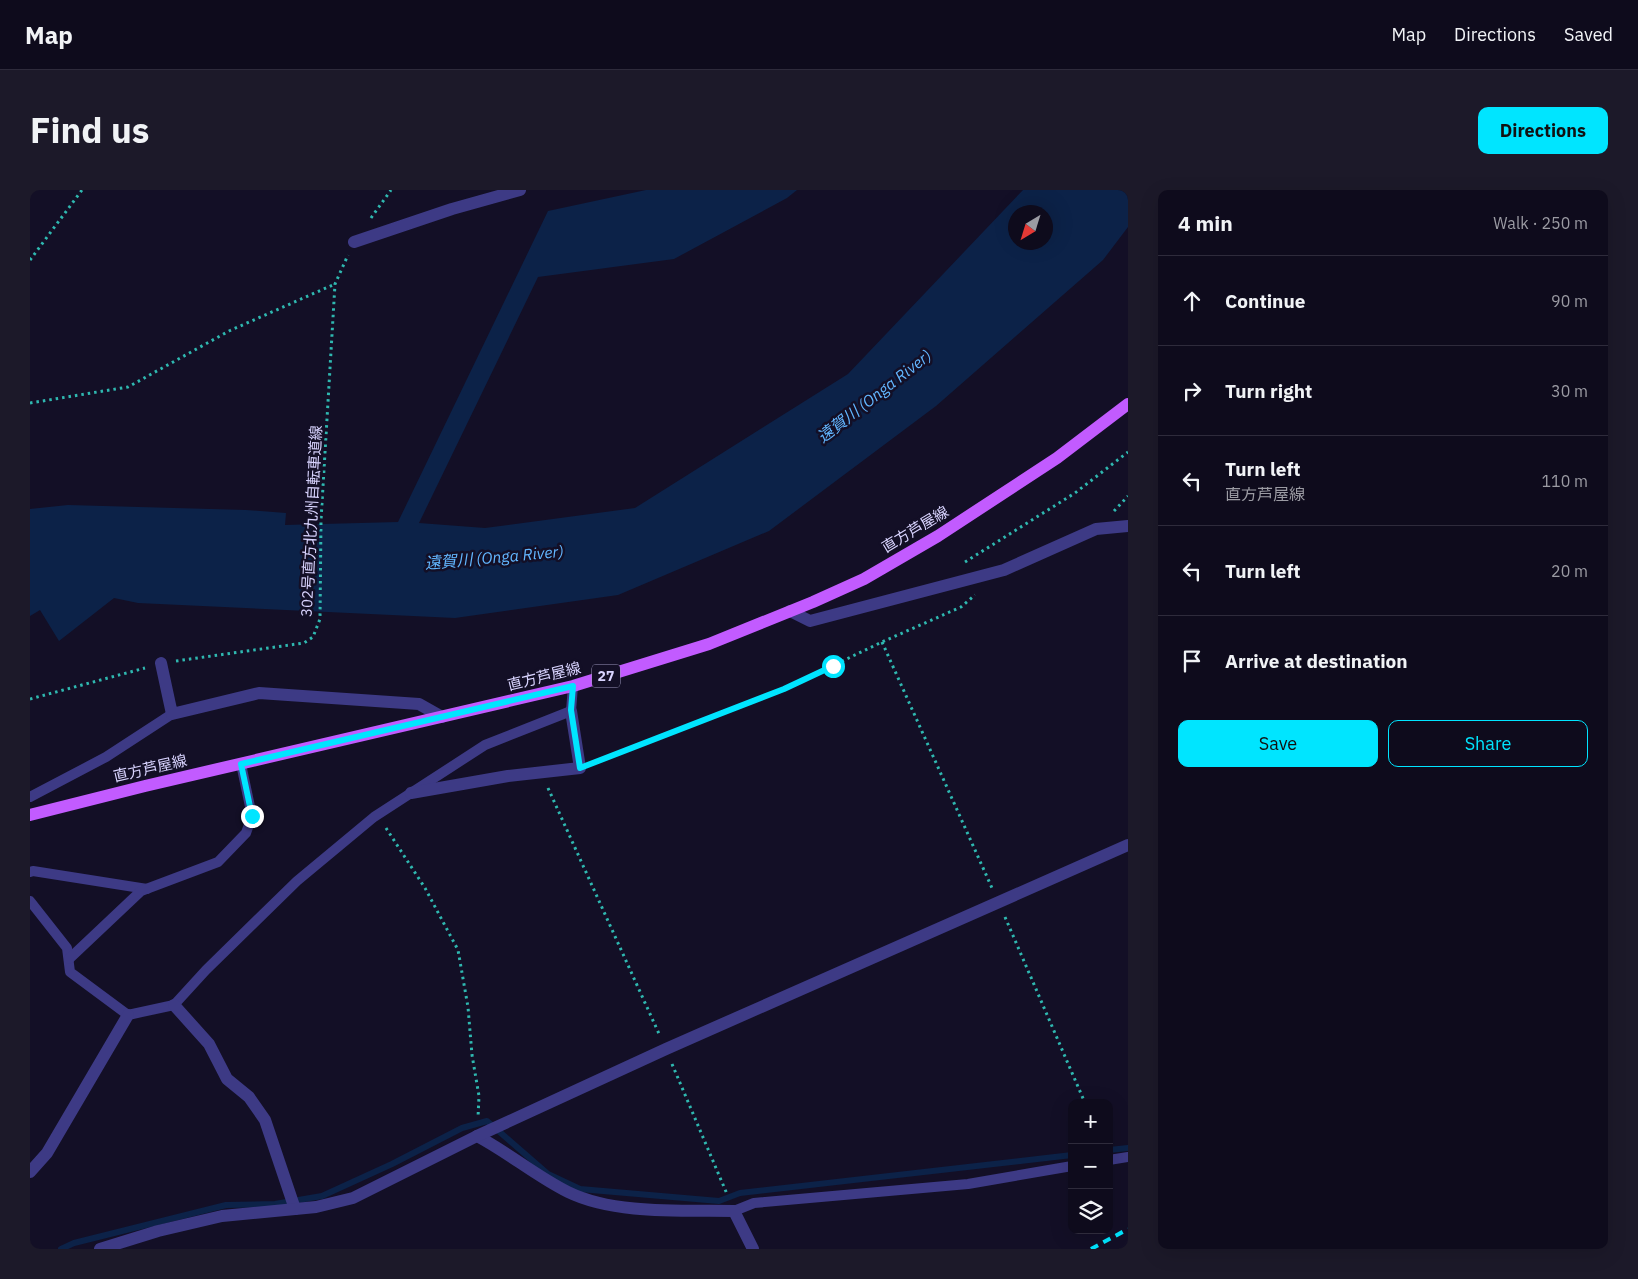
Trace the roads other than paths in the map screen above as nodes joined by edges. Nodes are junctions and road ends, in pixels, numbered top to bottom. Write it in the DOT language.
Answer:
graph roads {
  1 [pos="520,190"];
  2 [pos="354,242"];
  3 [pos="1128,404"];
  4 [pos="1128,526"];
  5 [pos="790,612"];
  6 [pos="160,664"];
  7 [pos="573,686"];
  8 [pos="571,710"];
  9 [pos="172,714"];
  10 [pos="442,717"];
  11 [pos="241,764"];
  12 [pos="411,793"];
  13 [pos="30,797"];
  14 [pos="30,814"];
  15 [pos="1128,845"];
  16 [pos="30,872"];
  17 [pos="147,889"];
  18 [pos="30,901"];
  19 [pos="69,959"];
  20 [pos="174,1005"];
  21 [pos="128,1015"];
  22 [pos="477,1136"];
  23 [pos="1128,1158"];
  24 [pos="1113,1160"];
  25 [pos="1068,1167"];
  26 [pos="30,1172"];
  27 [pos="295,1209"];
  28 [pos="734,1211"];
  29 [pos="100,1249"];
  30 [pos="753,1249"];
  1 -- 2 [label="street"];
  3 -- 5 [label="main road, 直方芦屋線 / 27"];
  4 -- 5 [label="street"];
  5 -- 7 [label="main road, 直方芦屋線 / 27"];
  6 -- 9 [label="street"];
  7 -- 8 [label="lane"];
  7 -- 10 [label="main road, 直方芦屋線 / 27"];
  8 -- 12 [label="lane"];
  8 -- 12 [label="street"];
  9 -- 10 [label="street"];
  9 -- 13 [label="lane"];
  10 -- 11 [label="main road, 直方芦屋線 / 27"];
  11 -- 14 [label="main road, 直方芦屋線 / 27"];
  11 -- 17 [label="lane"];
  12 -- 20 [label="lane"];
  15 -- 22 [label="street"];
  16 -- 17 [label="lane"];
  17 -- 19 [label="lane"];
  18 -- 19 [label="lane"];
  19 -- 21 [label="lane"];
  20 -- 21 [label="lane"];
  20 -- 27 [label="street"];
  21 -- 26 [label="street"];
  22 -- 27 [label="street"];
  22 -- 28 [label="street"];
  23 -- 24 [label="lane"];
  25 -- 28 [label="lane"];
  27 -- 29 [label="street"];
  28 -- 30 [label="street"];
}
